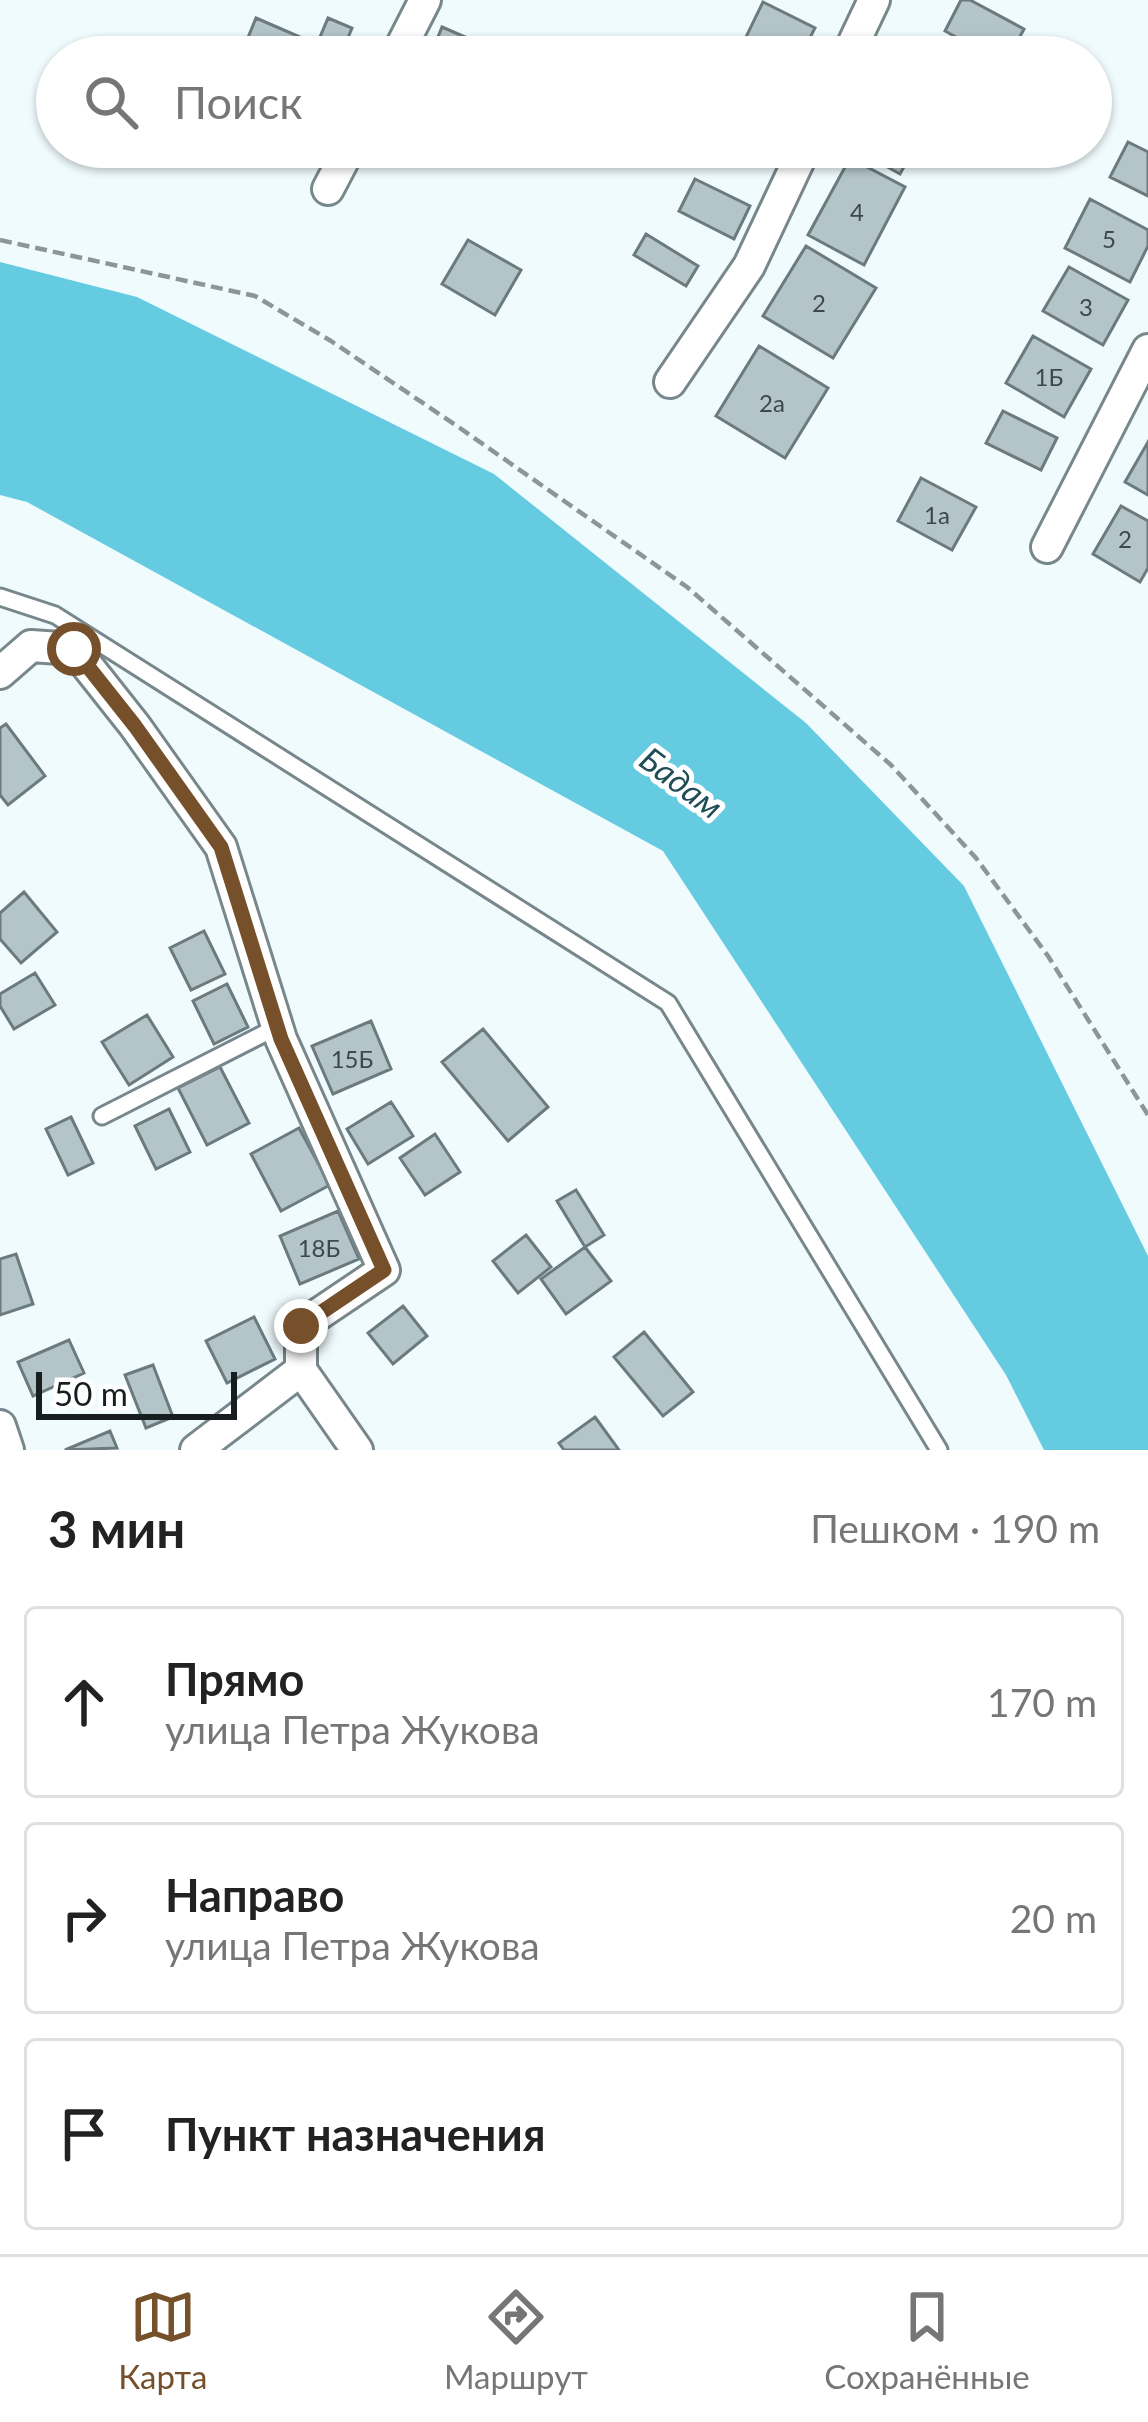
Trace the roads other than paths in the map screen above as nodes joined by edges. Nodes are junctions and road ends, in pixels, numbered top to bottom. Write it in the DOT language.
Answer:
graph roads {
  1 [pos="425,0"];
  2 [pos="874,0"];
  3 [pos="407,36"];
  4 [pos="858,36"];
  5 [pos="339,168"];
  6 [pos="795,168"];
  7 [pos="328,189"];
  8 [pos="1148,350"];
  9 [pos="670,382"];
  10 [pos="1047,548"];
  11 [pos="0,597"];
  12 [pos="55,615"];
  13 [pos="31,646"];
  14 [pos="0,673"];
  15 [pos="277,1027"];
  16 [pos="102,1116"];
  17 [pos="301,1370"];
  18 [pos="0,1426"];
  19 [pos="8,1450"];
  20 [pos="196,1450"];
  21 [pos="357,1450"];
  22 [pos="939,1450"];
  1 -- 3 [label="street"];
  2 -- 4 [label="street"];
  5 -- 7 [label="street"];
  6 -- 9 [label="street"];
  8 -- 10 [label="street"];
  11 -- 12 [label="lane"];
  12 -- 13 [label="lane"];
  12 -- 22 [label="lane"];
  13 -- 14 [label="street"];
  13 -- 15 [label="street"];
  15 -- 16 [label="lane"];
  15 -- 17 [label="street"];
  17 -- 20 [label="street"];
  17 -- 21 [label="street"];
  18 -- 19 [label="street"];
}
